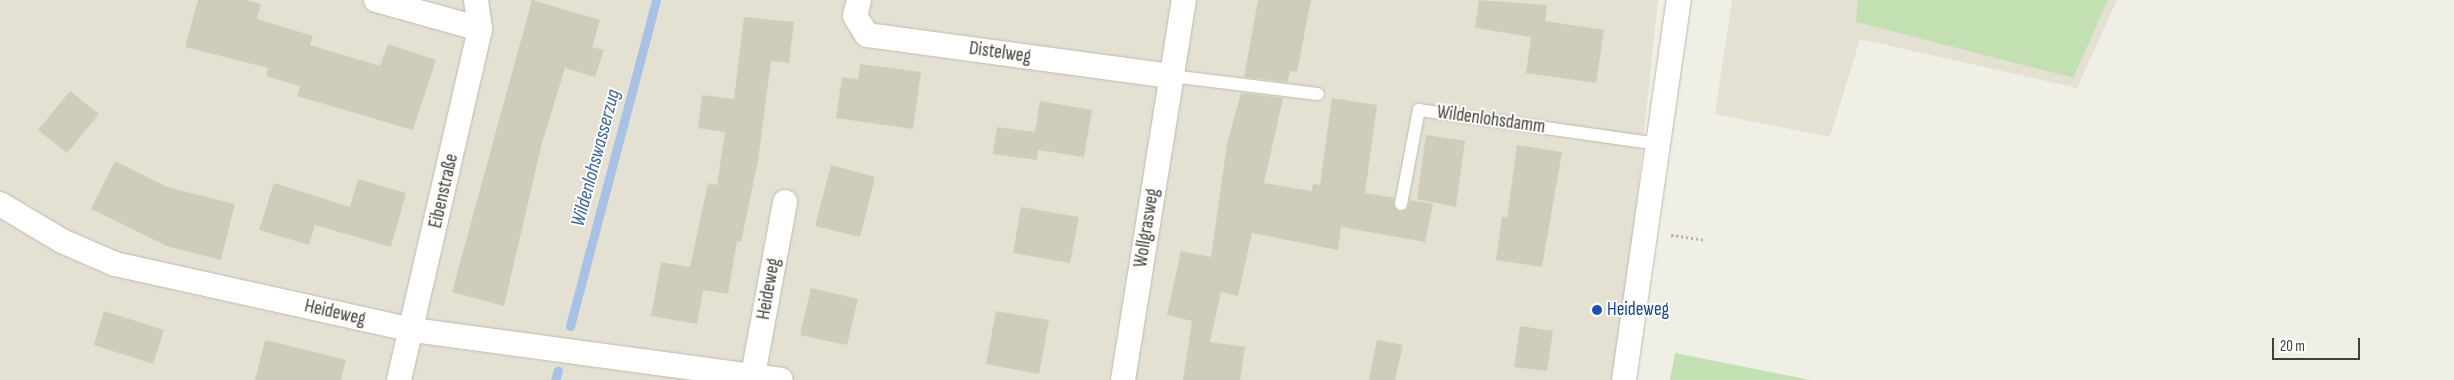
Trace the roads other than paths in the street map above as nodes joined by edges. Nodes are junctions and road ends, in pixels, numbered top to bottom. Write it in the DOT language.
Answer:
graph roads {
  1 [pos="376,0"];
  2 [pos="476,0"];
  3 [pos="858,0"];
  4 [pos="1184,0"];
  5 [pos="1679,0"];
  6 [pos="480,29"];
  7 [pos="1171,76"];
  8 [pos="1318,94"];
  9 [pos="1658,144"];
  10 [pos="785,202"];
  11 [pos="0,204"];
  12 [pos="1401,204"];
  13 [pos="413,330"];
  14 [pos="686,374"];
  15 [pos="754,375"];
  16 [pos="399,380"];
  17 [pos="781,380"];
  18 [pos="1122,380"];
  19 [pos="1624,380"];
  1 -- 6 [label="street"];
  2 -- 6 [label="street, Eibenstraße"];
  3 -- 7 [label="street, Distelweg"];
  4 -- 7 [label="street, Wollgrasweg"];
  5 -- 9 [label="street"];
  6 -- 13 [label="street, Eibenstraße"];
  7 -- 8 [label="lane"];
  7 -- 18 [label="street, Wollgrasweg"];
  9 -- 12 [label="lane, Wildenlohsdamm"];
  9 -- 19 [label="street"];
  10 -- 15 [label="street, Heideweg"];
  11 -- 13 [label="street, Heideweg"];
  13 -- 14 [label="street, Heideweg"];
  13 -- 16 [label="street, Eibenstraße"];
  14 -- 15 [label="street, Heideweg"];
  15 -- 17 [label="street, Heideweg"];
}
